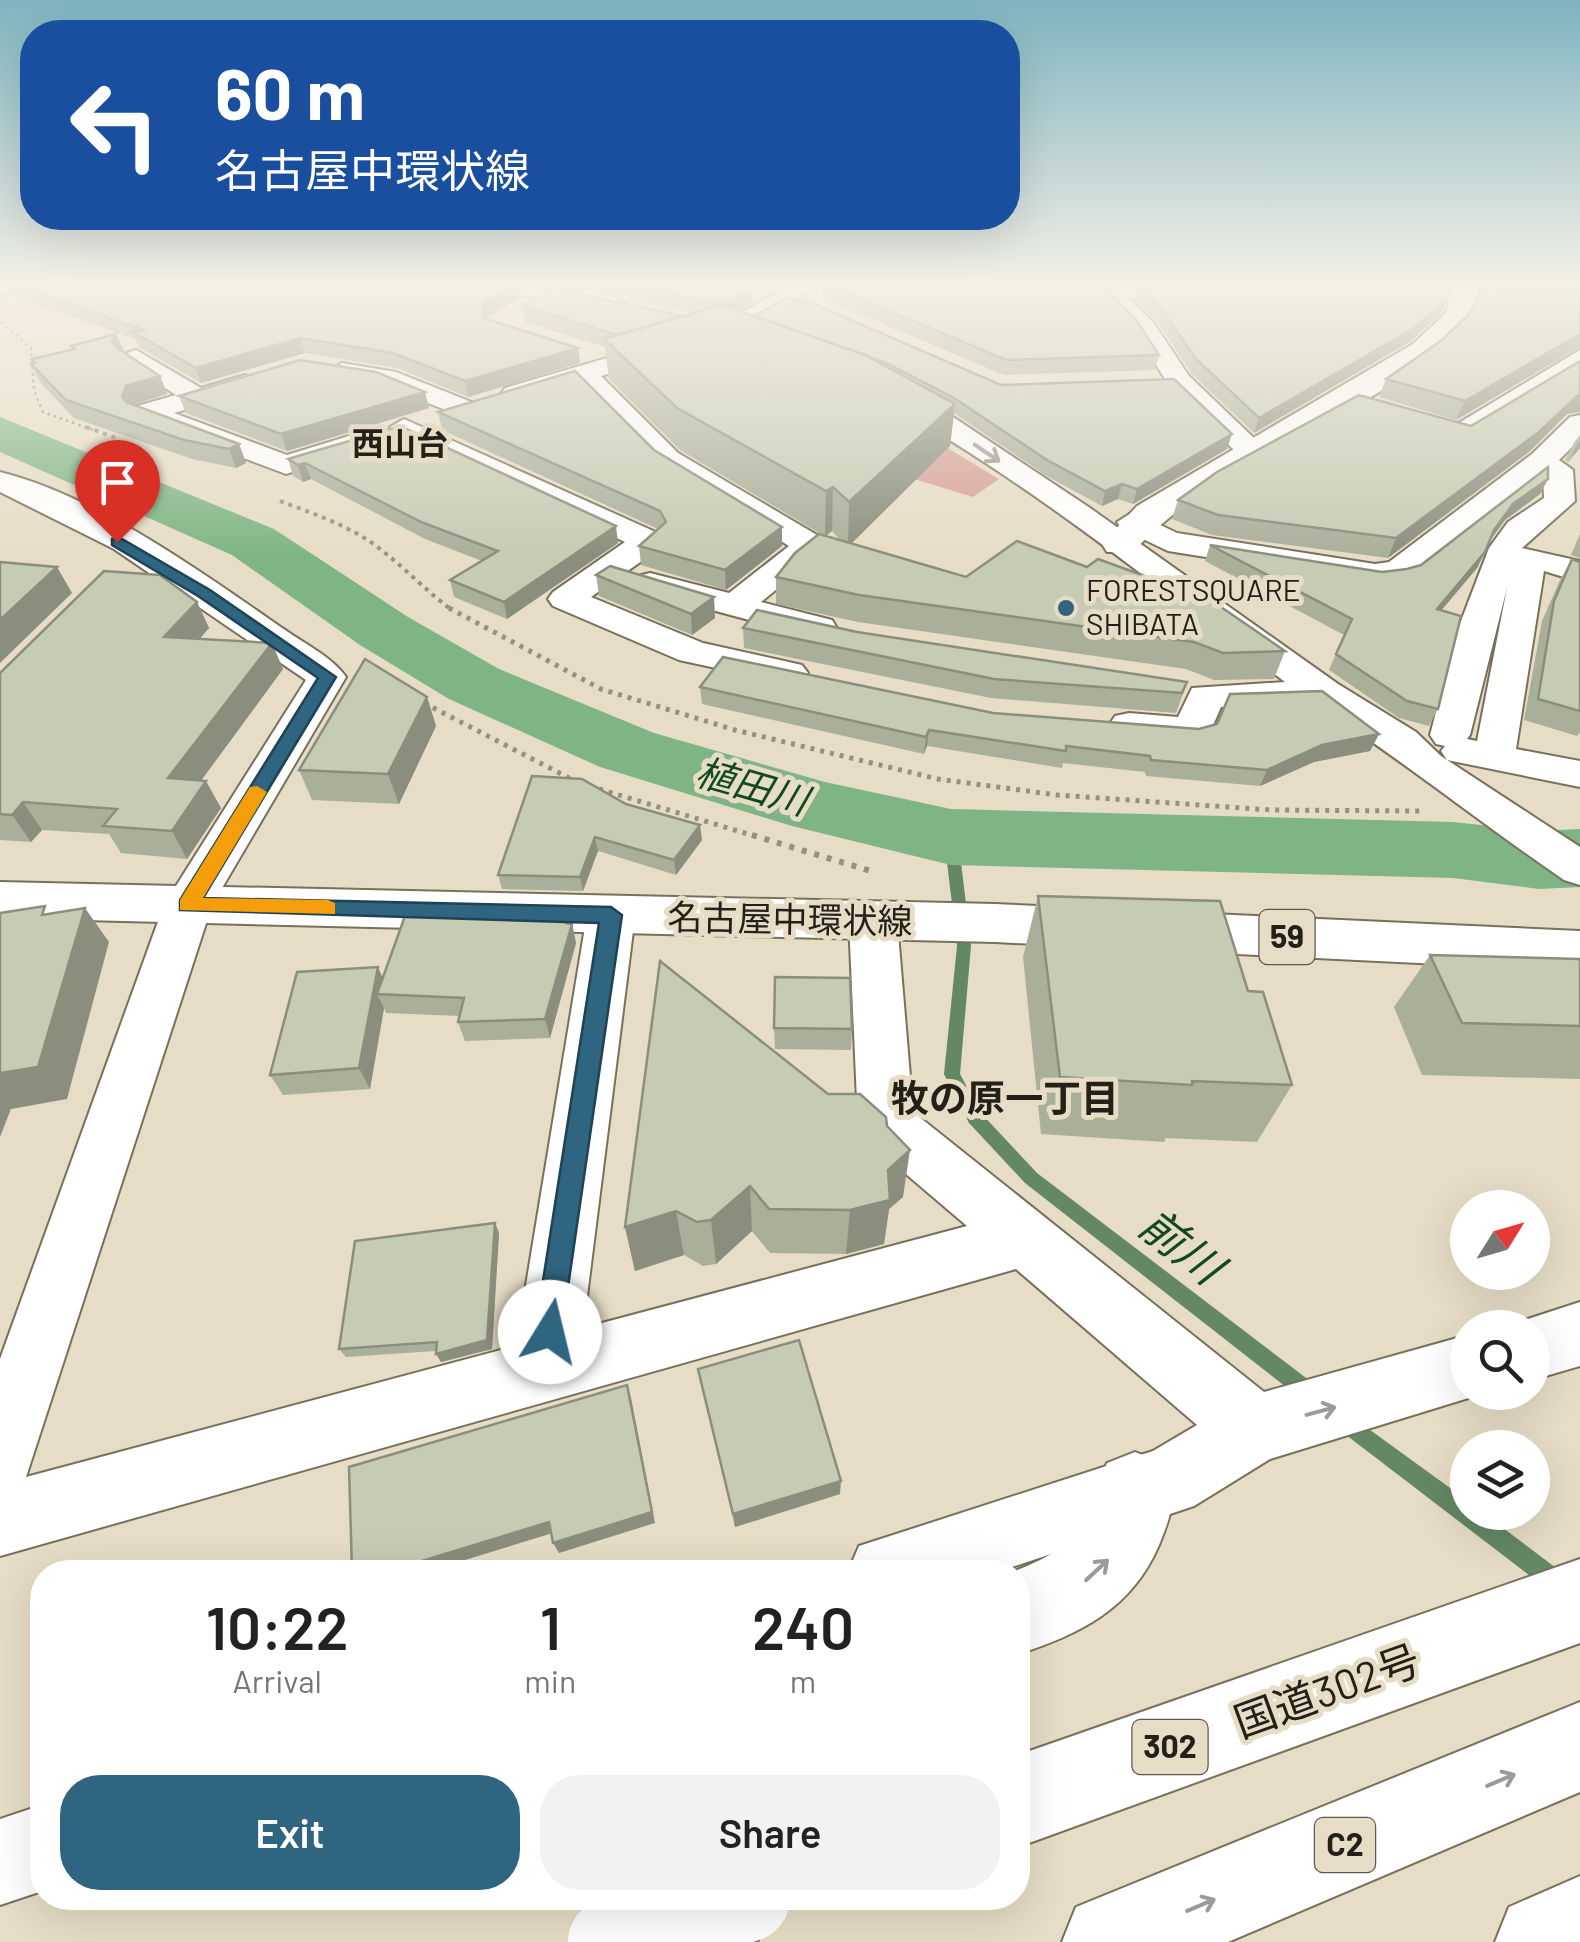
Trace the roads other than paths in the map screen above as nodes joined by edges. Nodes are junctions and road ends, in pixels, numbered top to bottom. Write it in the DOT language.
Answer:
graph roads {
  1 [pos="164,376"];
  2 [pos="268,376"];
  3 [pos="371,376"];
  4 [pos="578,376"];
  5 [pos="586,376"];
  6 [pos="1175,376"];
  7 [pos="1385,376"];
  8 [pos="1552,376"];
  9 [pos="1142,382"];
  10 [pos="1179,382"];
  11 [pos="874,386"];
  12 [pos="198,397"];
  13 [pos="1346,399"];
  14 [pos="464,408"];
  15 [pos="1580,423"];
  16 [pos="404,428"];
  17 [pos="1249,449"];
  18 [pos="1540,462"];
  19 [pos="1580,471"];
  20 [pos="0,481"];
  21 [pos="1126,533"];
  22 [pos="607,570"];
  23 [pos="1580,572"];
  24 [pos="732,607"];
  25 [pos="857,637"];
  26 [pos="826,681"];
  27 [pos="1166,682"];
  28 [pos="1324,692"];
  29 [pos="1206,696"];
  30 [pos="1100,723"];
  31 [pos="1426,747"];
  32 [pos="1494,756"];
  33 [pos="1580,774"];
  34 [pos="1580,869"];
  35 [pos="0,900"];
  36 [pos="188,905"];
  37 [pos="611,915"];
  38 [pos="897,922"];
  39 [pos="1580,951"];
  40 [pos="1023,1239"];
  41 [pos="1580,1334"];
  42 [pos="1550,1343"];
  43 [pos="544,1370"];
  44 [pos="1450,1373"];
  45 [pos="1254,1429"];
  46 [pos="0,1454"];
  47 [pos="1135,1491"];
  48 [pos="0,1520"];
  49 [pos="922,1560"];
  50 [pos="1580,1601"];
  51 [pos="1030,1608"];
  52 [pos="1580,1621"];
  53 [pos="1580,1747"];
  54 [pos="1030,1800"];
  55 [pos="1030,1800"];
  56 [pos="30,1852"];
  57 [pos="0,1862"];
  58 [pos="706,1910"];
  59 [pos="709,1910"];
  60 [pos="1580,1925"];
  61 [pos="612,1942"];
  62 [pos="624,1942"];
  63 [pos="1111,1942"];
  64 [pos="1544,1942"];
  1 -- 12 [label="street"];
  2 -- 12 [label="street"];
  3 -- 14 [label="street"];
  4 -- 14 [label="street"];
  5 -- 24 [label="street"];
  6 -- 10 [label="street"];
  7 -- 13 [label="main road"];
  8 -- 13 [label="street"];
  9 -- 10 [label="street"];
  10 -- 17 [label="street"];
  11 -- 21 [label="street, one-way"];
  12 -- 16 [label="street"];
  13 -- 17 [label="main road"];
  14 -- 16 [label="street"];
  15 -- 18 [label="street"];
  16 -- 22 [label="street"];
  17 -- 21 [label="main road"];
  18 -- 19 [label="street"];
  18 -- 21 [label="street"];
  18 -- 31 [label="street"];
  20 -- 36 [label="street"];
  21 -- 28 [label="street"];
  22 -- 24 [label="street"];
  22 -- 26 [label="street"];
  23 -- 32 [label="street"];
  24 -- 25 [label="street"];
  27 -- 29 [label="street"];
  28 -- 29 [label="street"];
  28 -- 31 [label="street"];
  29 -- 30 [label="street"];
  31 -- 32 [label="street"];
  31 -- 34 [label="street"];
  32 -- 33 [label="street"];
  35 -- 36 [label="main road, 名古屋中環状線 / 59"];
  36 -- 37 [label="main road, 名古屋中環状線 / 59"];
  36 -- 46 [label="street"];
  37 -- 38 [label="main road, 名古屋中環状線 / 59"];
  37 -- 43 [label="street"];
  38 -- 39 [label="main road, 名古屋中環状線 / 59"];
  38 -- 40 [label="street"];
  40 -- 43 [label="street"];
  40 -- 45 [label="street"];
  41 -- 42 [label="street"];
  43 -- 48 [label="street"];
  45 -- 44 [label="street, one-way"];
  45 -- 47 [label="street"];
  47 -- 49 [label="street"];
  51 -- 47 [label="main road, one-way"];
  50 -- 54 [label="main road, 国道302号 / 302"];
  52 -- 55 [label="main road"];
  63 -- 53 [label="main road, C2, one-way"];
  56 -- 57 [label="street"];
  58 -- 61 [label="main road, bridge"];
  59 -- 62 [label="main road"];
  60 -- 64 [label="main road"];
}
